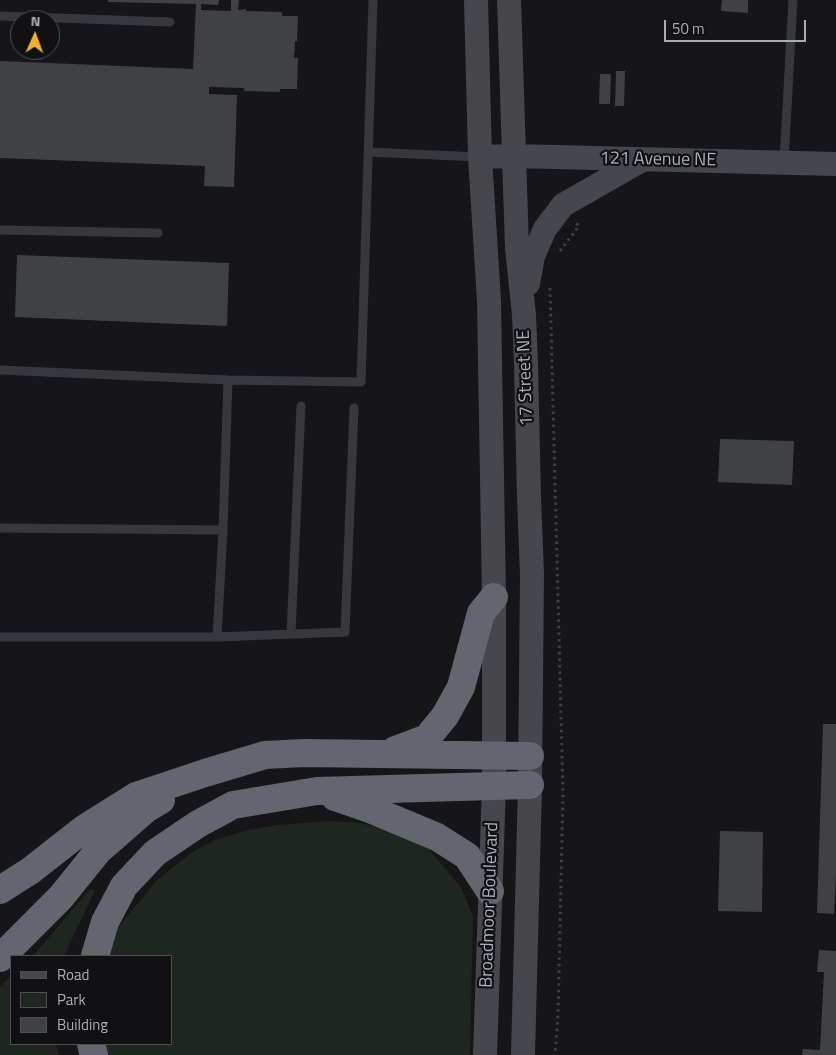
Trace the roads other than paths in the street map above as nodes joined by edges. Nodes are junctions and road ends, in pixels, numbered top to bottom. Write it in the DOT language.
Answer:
graph roads {
  1 [pos="373,0"];
  2 [pos="476,0"];
  3 [pos="509,0"];
  4 [pos="793,0"];
  5 [pos="0,16"];
  6 [pos="170,22"];
  7 [pos="368,152"];
  8 [pos="515,156"];
  9 [pos="480,157"];
  10 [pos="643,159"];
  11 [pos="784,163"];
  12 [pos="836,164"];
  13 [pos="0,230"];
  14 [pos="158,233"];
  15 [pos="524,315"];
  16 [pos="0,370"];
  17 [pos="228,380"];
  18 [pos="301,406"];
  19 [pos="354,408"];
  20 [pos="0,528"];
  21 [pos="224,530"];
  22 [pos="494,597"];
  23 [pos="291,634"];
  24 [pos="0,637"];
  25 [pos="217,637"];
  26 [pos="383,755"];
  27 [pos="495,755"];
  28 [pos="530,756"];
  29 [pos="205,773"];
  30 [pos="494,785"];
  31 [pos="530,785"];
  32 [pos="316,790"];
  33 [pos="0,890"];
  34 [pos="490,891"];
  35 [pos="94,955"];
  36 [pos="0,958"];
  37 [pos="485,1055"];
  38 [pos="523,1055"];
  1 -- 7 [label="lane"];
  2 -- 9 [label="main road, 17 Street NE"];
  3 -- 8 [label="main road, 17 Street NE"];
  4 -- 11 [label="lane"];
  5 -- 6 [label="lane"];
  7 -- 9 [label="lane"];
  7 -- 17 [label="lane"];
  8 -- 9 [label="main road, 121 Avenue NE"];
  8 -- 10 [label="main road, 121 Avenue NE"];
  8 -- 15 [label="main road, 17 Street NE"];
  9 -- 22 [label="main road, 17 Street NE"];
  10 -- 11 [label="main road, 121 Avenue NE"];
  10 -- 15 [label="main road"];
  11 -- 12 [label="main road, 121 Avenue NE"];
  13 -- 14 [label="lane"];
  15 -- 28 [label="main road, 17 Street NE"];
  16 -- 17 [label="lane"];
  17 -- 21 [label="lane"];
  18 -- 23 [label="lane"];
  19 -- 23 [label="lane"];
  20 -- 21 [label="lane"];
  21 -- 25 [label="lane"];
  22 -- 26 [label="highway"];
  22 -- 27 [label="main road, 17 Street NE"];
  23 -- 25 [label="lane"];
  24 -- 25 [label="lane"];
  26 -- 27 [label="highway"];
  26 -- 29 [label="highway"];
  27 -- 28 [label="highway"];
  27 -- 30 [label="main road, Broadmoor Boulevard"];
  28 -- 31 [label="main road, Broadmoor Boulevard"];
  29 -- 33 [label="highway"];
  29 -- 36 [label="highway"];
  30 -- 31 [label="highway"];
  30 -- 32 [label="highway"];
  30 -- 34 [label="main road, Broadmoor Boulevard"];
  31 -- 38 [label="main road, Broadmoor Boulevard"];
  32 -- 34 [label="highway"];
  32 -- 35 [label="highway"];
  34 -- 37 [label="main road, Broadmoor Boulevard"];
}
